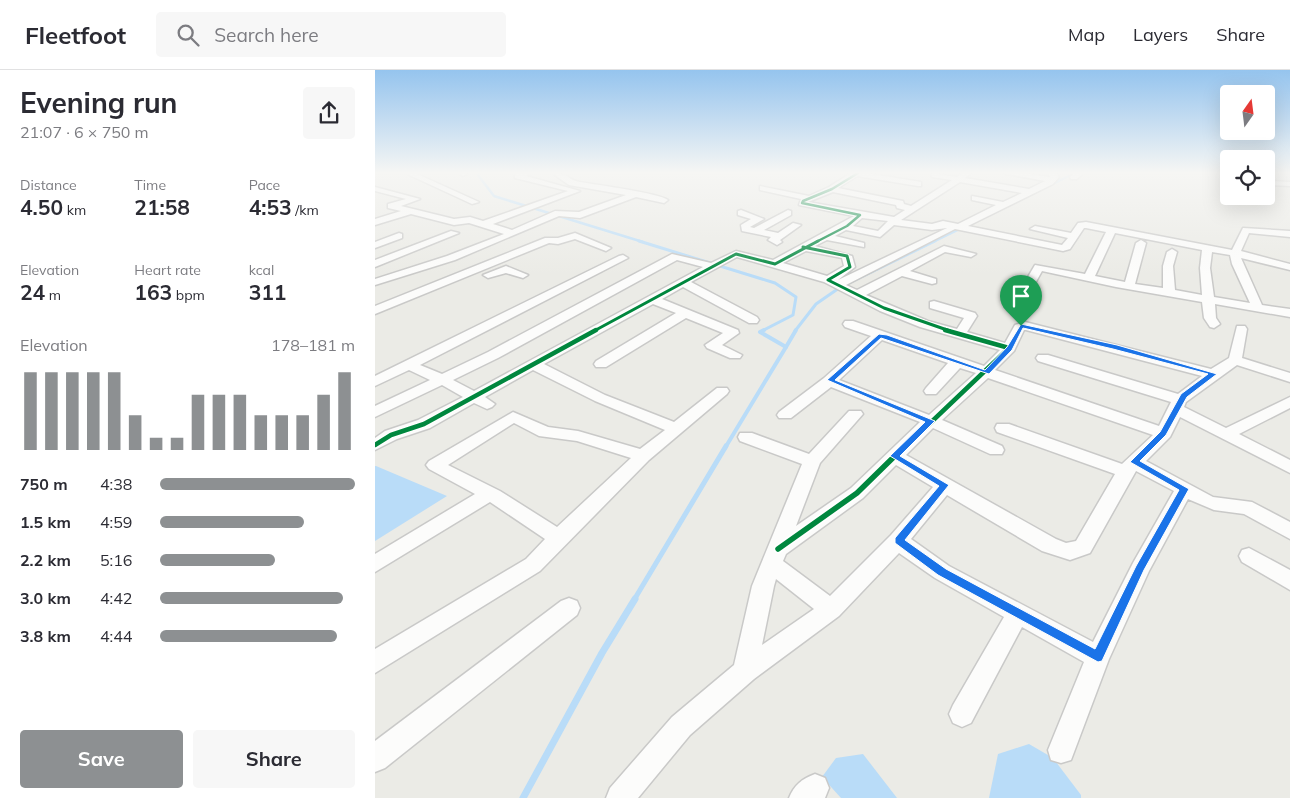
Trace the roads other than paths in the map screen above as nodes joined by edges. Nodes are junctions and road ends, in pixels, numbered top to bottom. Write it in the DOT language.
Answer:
graph roads {
  1 [pos="395,207"];
  2 [pos="417,207"];
  3 [pos="532,207"];
  4 [pos="604,207"];
  5 [pos="821,207"];
  6 [pos="901,207"];
  7 [pos="915,207"];
  8 [pos="1001,207"];
  9 [pos="912,209"];
  10 [pos="412,211"];
  11 [pos="788,213"];
  12 [pos="741,214"];
  13 [pos="860,215"];
  14 [pos="759,219"];
  15 [pos="375,222"];
  16 [pos="771,222"];
  17 [pos="893,222"];
  18 [pos="484,224"];
  19 [pos="796,225"];
  20 [pos="846,227"];
  21 [pos="961,228"];
  22 [pos="1035,229"];
  23 [pos="1112,230"];
  24 [pos="755,231"];
  25 [pos="454,233"];
  26 [pos="511,233"];
  27 [pos="922,233"];
  28 [pos="1290,234"];
  29 [pos="399,236"];
  30 [pos="779,236"];
  31 [pos="1074,236"];
  32 [pos="825,237"];
  33 [pos="1141,243"];
  34 [pos="375,245"];
  35 [pos="861,245"];
  36 [pos="802,247"];
  37 [pos="607,248"];
  38 [pos="1207,248"];
  39 [pos="1274,248"];
  40 [pos="1172,252"];
  41 [pos="1235,253"];
  42 [pos="971,254"];
  43 [pos="623,258"];
  44 [pos="1265,260"];
  45 [pos="375,264"];
  46 [pos="775,264"];
  47 [pos="714,265"];
  48 [pos="1290,267"];
  49 [pos="901,272"];
  50 [pos="523,275"];
  51 [pos="457,278"];
  52 [pos="1089,278"];
  53 [pos="932,280"];
  54 [pos="375,282"];
  55 [pos="682,282"];
  56 [pos="843,286"];
  57 [pos="1129,286"];
  58 [pos="1169,293"];
  59 [pos="652,299"];
  60 [pos="1210,300"];
  61 [pos="934,305"];
  62 [pos="1015,308"];
  63 [pos="1258,308"];
  64 [pos="375,310"];
  65 [pos="685,313"];
  66 [pos="1290,313"];
  67 [pos="753,320"];
  68 [pos="849,324"];
  69 [pos="1214,324"];
  70 [pos="1241,329"];
  71 [pos="960,334"];
  72 [pos="879,336"];
  73 [pos="1009,348"];
  74 [pos="735,355"];
  75 [pos="1043,358"];
  76 [pos="1235,360"];
  77 [pos="957,362"];
  78 [pos="601,364"];
  79 [pos="409,365"];
  80 [pos="534,365"];
  81 [pos="986,372"];
  82 [pos="1213,374"];
  83 [pos="1290,378"];
  84 [pos="443,380"];
  85 [pos="830,380"];
  86 [pos="375,382"];
  87 [pos="722,391"];
  88 [pos="931,391"];
  89 [pos="480,401"];
  90 [pos="1290,402"];
  91 [pos="1178,404"];
  92 [pos="375,412"];
  93 [pos="855,414"];
  94 [pos="785,415"];
  95 [pos="931,421"];
  96 [pos="675,428"];
  97 [pos="1003,428"];
  98 [pos="1163,433"];
  99 [pos="1227,434"];
  100 [pos="746,437"];
  101 [pos="378,440"];
  102 [pos="996,450"];
  103 [pos="643,456"];
  104 [pos="894,456"];
  105 [pos="812,461"];
  106 [pos="1130,466"];
  107 [pos="1290,467"];
  108 [pos="945,485"];
  109 [pos="1184,489"];
  110 [pos="489,494"];
  111 [pos="1290,531"];
  112 [pos="558,538"];
  113 [pos="898,540"];
  114 [pos="775,556"];
  115 [pos="1249,556"];
  116 [pos="375,564"];
  117 [pos="1290,581"];
  118 [pos="569,608"];
  119 [pos="831,609"];
  120 [pos="1018,613"];
  121 [pos="1098,657"];
  122 [pos="375,662"];
  123 [pos="745,671"];
  124 [pos="962,714"];
  125 [pos="1061,750"];
  126 [pos="375,758"];
  127 [pos="620,798"];
  1 -- 10 [label="street"];
  2 -- 10 [label="street"];
  3 -- 18 [label="street"];
  4 -- 26 [label="street"];
  5 -- 13 [label="street"];
  6 -- 9 [label="street"];
  7 -- 9 [label="street"];
  8 -- 21 [label="street"];
  9 -- 17 [label="street"];
  10 -- 15 [label="street"];
  10 -- 18 [label="street"];
  11 -- 16 [label="street"];
  12 -- 14 [label="street"];
  13 -- 17 [label="street"];
  13 -- 20 [label="street"];
  14 -- 16 [label="street"];
  14 -- 24 [label="street"];
  16 -- 24 [label="street"];
  17 -- 20 [label="street"];
  17 -- 21 [label="street"];
  17 -- 27 [label="street"];
  18 -- 26 [label="street"];
  19 -- 30 [label="street"];
  20 -- 32 [label="street"];
  21 -- 31 [label="street"];
  21 -- 56 [label="street"];
  22 -- 31 [label="street"];
  23 -- 31 [label="street"];
  23 -- 38 [label="street"];
  23 -- 52 [label="street"];
  24 -- 30 [label="street"];
  25 -- 45 [label="street"];
  26 -- 54 [label="street"];
  28 -- 41 [label="street"];
  29 -- 34 [label="street"];
  30 -- 36 [label="street"];
  32 -- 35 [label="street"];
  32 -- 36 [label="street"];
  33 -- 57 [label="street"];
  36 -- 46 [label="street"];
  36 -- 56 [label="street"];
  37 -- 51 [label="street"];
  38 -- 41 [label="street"];
  38 -- 60 [label="street"];
  39 -- 44 [label="street"];
  40 -- 58 [label="street"];
  41 -- 44 [label="street"];
  41 -- 63 [label="street"];
  42 -- 49 [label="street"];
  43 -- 79 [label="street"];
  44 -- 48 [label="street"];
  46 -- 47 [label="street"];
  46 -- 56 [label="street"];
  47 -- 55 [label="street"];
  47 -- 84 [label="street"];
  49 -- 53 [label="street"];
  49 -- 56 [label="street"];
  50 -- 51 [label="street"];
  51 -- 64 [label="street"];
  52 -- 57 [label="street"];
  52 -- 62 [label="street"];
  55 -- 59 [label="street"];
  55 -- 67 [label="street"];
  56 -- 71 [label="street"];
  57 -- 58 [label="street"];
  58 -- 60 [label="street"];
  59 -- 65 [label="street"];
  59 -- 80 [label="street"];
  60 -- 63 [label="street"];
  60 -- 69 [label="street"];
  61 -- 71 [label="street"];
  63 -- 66 [label="street"];
  65 -- 74 [label="street"];
  65 -- 78 [label="street"];
  68 -- 72 [label="street"];
  70 -- 76 [label="street"];
  71 -- 73 [label="street"];
  72 -- 77 [label="street"];
  72 -- 85 [label="street"];
  73 -- 81 [label="street"];
  73 -- 82 [label="street"];
  75 -- 91 [label="street"];
  76 -- 82 [label="street"];
  76 -- 83 [label="street"];
  77 -- 81 [label="street"];
  77 -- 88 [label="street"];
  79 -- 84 [label="street"];
  79 -- 86 [label="street"];
  80 -- 89 [label="street"];
  80 -- 96 [label="street"];
  81 -- 95 [label="street"];
  81 -- 98 [label="street"];
  82 -- 91 [label="street"];
  84 -- 89 [label="street"];
  84 -- 92 [label="street"];
  85 -- 94 [label="street"];
  85 -- 95 [label="street"];
  87 -- 96 [label="street"];
  89 -- 101 [label="street"];
  90 -- 99 [label="street"];
  91 -- 98 [label="street"];
  91 -- 99 [label="street"];
  93 -- 105 [label="street"];
  95 -- 102 [label="street"];
  95 -- 104 [label="street"];
  96 -- 103 [label="street"];
  97 -- 106 [label="street"];
  98 -- 106 [label="street"];
  99 -- 107 [label="street"];
  100 -- 105 [label="street"];
  103 -- 110 [label="street"];
  103 -- 112 [label="street"];
  104 -- 108 [label="street"];
  104 -- 114 [label="street"];
  105 -- 114 [label="street"];
  106 -- 108 [label="street"];
  106 -- 109 [label="street"];
  108 -- 113 [label="street"];
  109 -- 111 [label="street"];
  109 -- 121 [label="street"];
  110 -- 112 [label="street"];
  110 -- 116 [label="street"];
  112 -- 122 [label="street"];
  113 -- 119 [label="street"];
  113 -- 120 [label="street"];
  114 -- 119 [label="street"];
  114 -- 123 [label="street"];
  115 -- 117 [label="street"];
  118 -- 126 [label="street"];
  119 -- 123 [label="street"];
  120 -- 121 [label="street"];
  120 -- 124 [label="street"];
  121 -- 125 [label="street"];
  123 -- 127 [label="street"];
}
